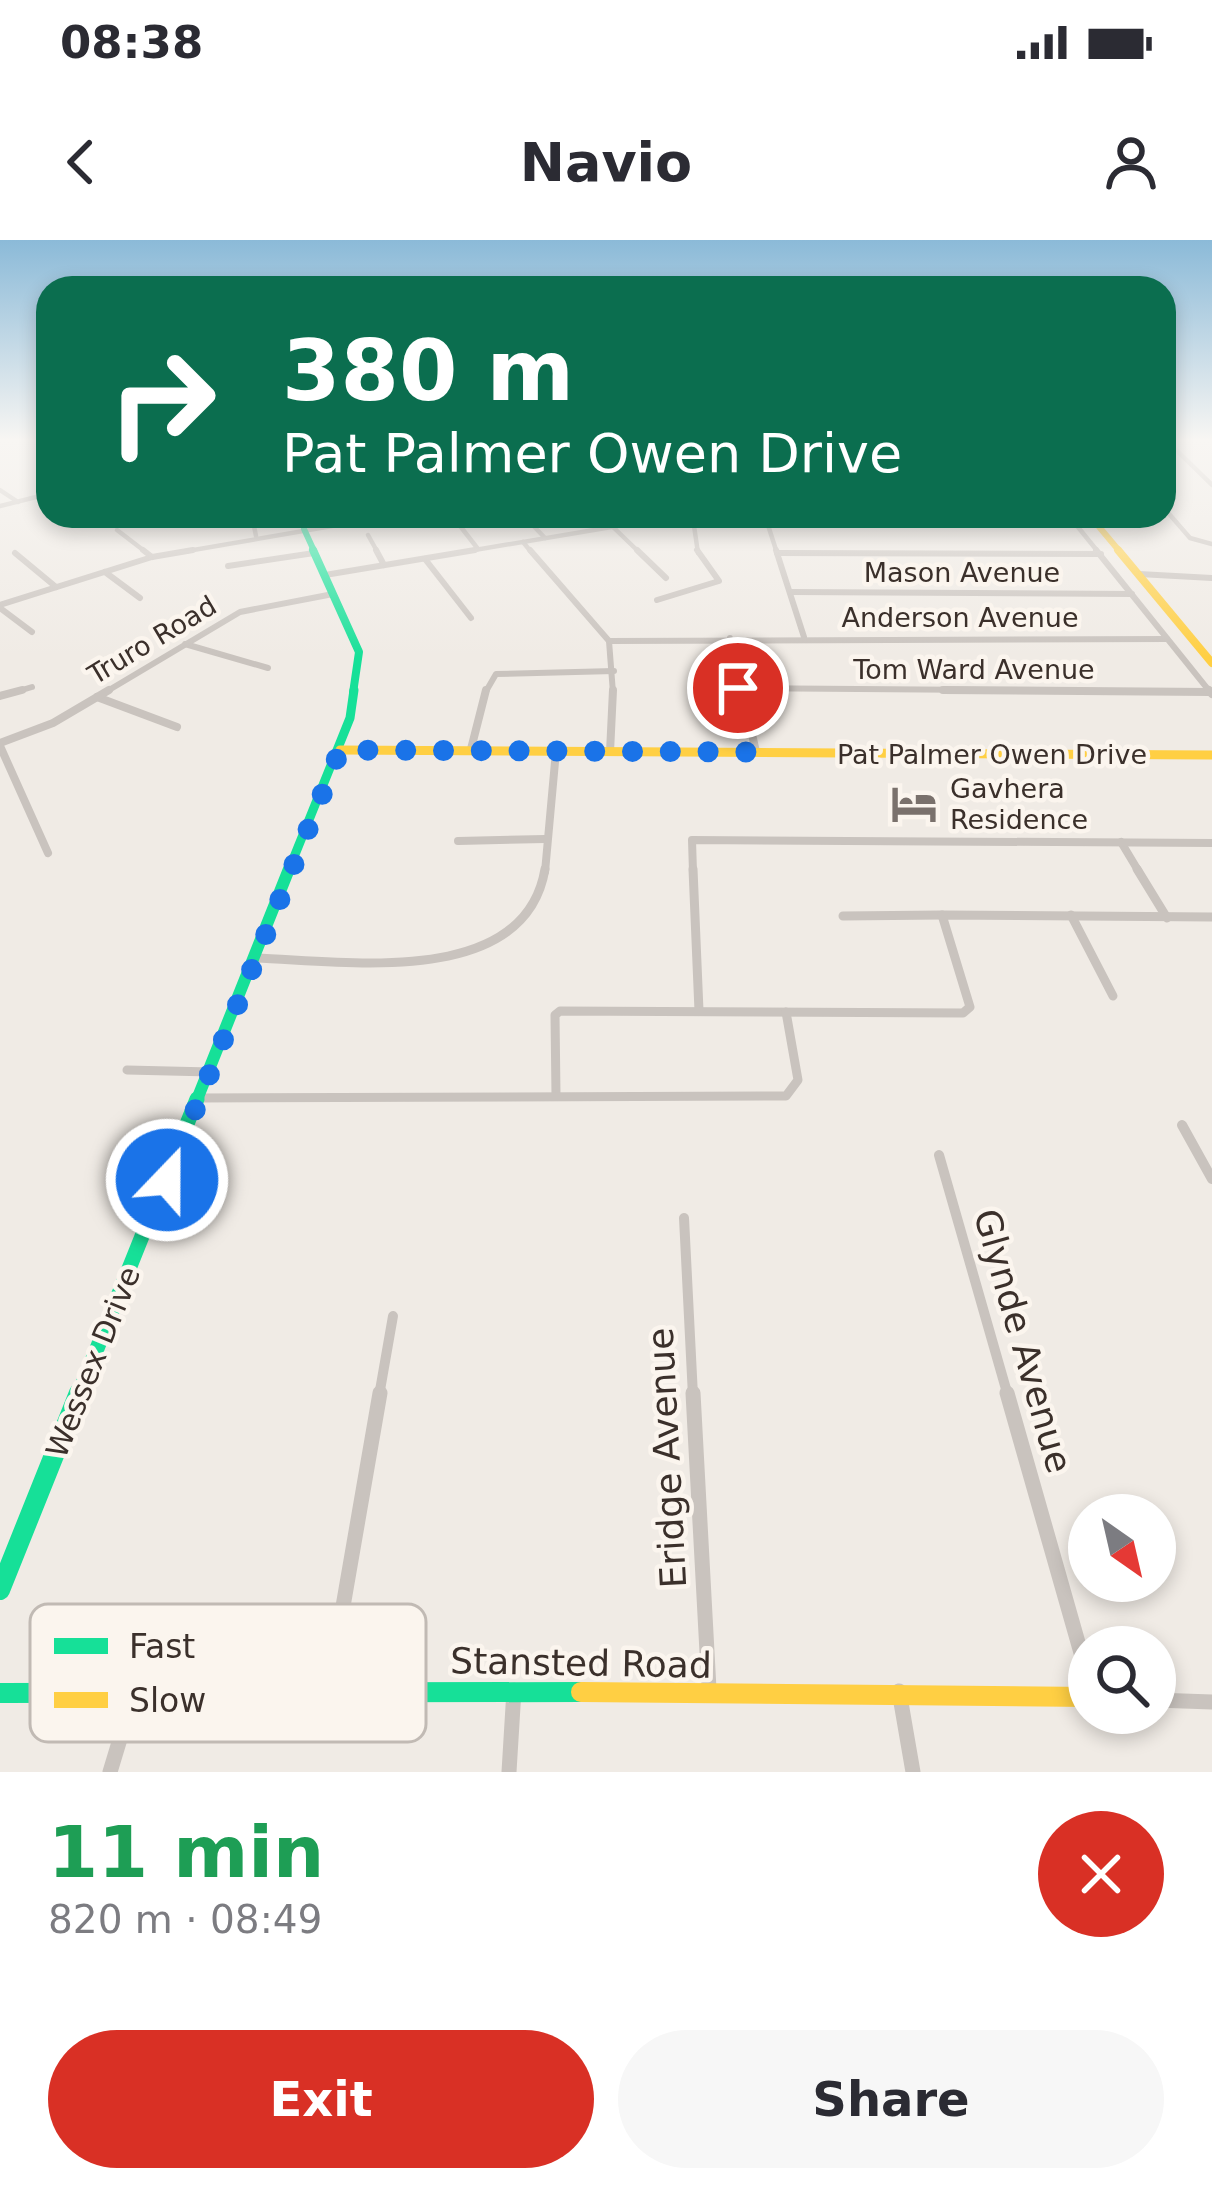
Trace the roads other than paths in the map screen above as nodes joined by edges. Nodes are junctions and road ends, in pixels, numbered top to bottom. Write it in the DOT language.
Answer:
graph roads {
  1 [pos="1176,522"];
  2 [pos="254,528"];
  3 [pos="308,528"];
  4 [pos="462,528"];
  5 [pos="535,528"];
  6 [pos="607,528"];
  7 [pos="614,528"];
  8 [pos="694,528"];
  9 [pos="769,528"];
  10 [pos="1079,528"];
  11 [pos="1100,528"];
  12 [pos="304,529"];
  13 [pos="116,530"];
  14 [pos="368,535"];
  15 [pos="256,536"];
  16 [pos="545,538"];
  17 [pos="523,542"];
  18 [pos="1212,544"];
  19 [pos="478,549"];
  20 [pos="15,553"];
  21 [pos="777,553"];
  22 [pos="314,554"];
  23 [pos="1101,554"];
  24 [pos="152,556"];
  25 [pos="425,559"];
  26 [pos="384,565"];
  27 [pos="228,566"];
  28 [pos="104,572"];
  29 [pos="1139,574"];
  30 [pos="326,575"];
  31 [pos="666,578"];
  32 [pos="1212,578"];
  33 [pos="56,587"];
  34 [pos="791,592"];
  35 [pos="333,594"];
  36 [pos="1132,594"];
  37 [pos="140,598"];
  38 [pos="658,600"];
  39 [pos="0,606"];
  40 [pos="471,618"];
  41 [pos="32,632"];
  42 [pos="804,637"];
  43 [pos="730,638"];
  44 [pos="1167,639"];
  45 [pos="609,641"];
  46 [pos="185,644"];
  47 [pos="1212,663"];
  48 [pos="268,668"];
  49 [pos="614,671"];
  50 [pos="32,687"];
  51 [pos="738,688"];
  52 [pos="1211,693"];
  53 [pos="0,696"];
  54 [pos="97,697"];
  55 [pos="177,727"];
  56 [pos="0,744"];
  57 [pos="471,749"];
  58 [pos="340,750"];
  59 [pos="556,751"];
  60 [pos="610,752"];
  61 [pos="756,752"];
  62 [pos="1212,755"];
  63 [pos="545,839"];
  64 [pos="458,841"];
  65 [pos="1121,842"];
  66 [pos="1212,843"];
  67 [pos="48,853"];
  68 [pos="942,914"];
  69 [pos="1071,915"];
  70 [pos="843,916"];
  71 [pos="1212,916"];
  72 [pos="1167,918"];
  73 [pos="256,958"];
  74 [pos="1113,996"];
  75 [pos="699,1011"];
  76 [pos="786,1012"];
  77 [pos="128,1070"];
  78 [pos="211,1072"];
  79 [pos="556,1095"];
  80 [pos="200,1098"];
  81 [pos="1183,1125"];
  82 [pos="940,1155"];
  83 [pos="1212,1179"];
  84 [pos="684,1218"];
  85 [pos="393,1316"];
  86 [pos="0,1590"];
  87 [pos="343,1604"];
  88 [pos="1073,1626"];
  89 [pos="514,1690"];
  90 [pos="899,1690"];
  91 [pos="426,1691"];
  92 [pos="0,1693"];
  93 [pos="30,1693"];
  94 [pos="710,1694"];
  95 [pos="1068,1696"];
  96 [pos="1176,1701"];
  97 [pos="1212,1702"];
  98 [pos="119,1742"];
  99 [pos="110,1772"];
  100 [pos="509,1772"];
  101 [pos="913,1772"];
  1 -- 18 [label="street"];
  2 -- 15 [label="street"];
  3 -- 12 [label="street"];
  4 -- 19 [label="street"];
  5 -- 16 [label="street"];
  6 -- 16 [label="street"];
  7 -- 31 [label="street"];
  8 -- 38 [label="street"];
  9 -- 21 [label="street"];
  10 -- 23 [label="street"];
  11 -- 29 [label="street"];
  12 -- 15 [label="street"];
  12 -- 22 [label="street, Wessex Drive"];
  13 -- 24 [label="street"];
  14 -- 26 [label="street"];
  15 -- 24 [label="street"];
  16 -- 17 [label="street"];
  17 -- 19 [label="street"];
  17 -- 45 [label="street"];
  19 -- 25 [label="street"];
  20 -- 33 [label="street"];
  21 -- 23 [label="street"];
  21 -- 34 [label="street"];
  22 -- 27 [label="street"];
  22 -- 30 [label="street, Wessex Drive"];
  23 -- 36 [label="street"];
  24 -- 28 [label="street"];
  25 -- 26 [label="street"];
  25 -- 40 [label="street"];
  26 -- 30 [label="street"];
  28 -- 33 [label="street"];
  28 -- 37 [label="street"];
  29 -- 32 [label="street"];
  29 -- 47 [label="street"];
  30 -- 35 [label="street, Wessex Drive"];
  33 -- 39 [label="street"];
  34 -- 36 [label="street, Mason Avenue"];
  34 -- 42 [label="street"];
  35 -- 46 [label="street, Truro Road"];
  35 -- 58 [label="street, Wessex Drive"];
  36 -- 44 [label="street"];
  39 -- 41 [label="street"];
  42 -- 43 [label="street, Anderson Avenue"];
  42 -- 44 [label="street, Anderson Avenue"];
  43 -- 45 [label="street, Anderson Avenue"];
  43 -- 51 [label="street"];
  44 -- 52 [label="street"];
  45 -- 49 [label="street"];
  46 -- 48 [label="street"];
  46 -- 54 [label="street, Truro Road"];
  49 -- 57 [label="street"];
  49 -- 60 [label="street"];
  50 -- 53 [label="street"];
  51 -- 52 [label="street, Tom Ward Avenue"];
  51 -- 61 [label="street"];
  54 -- 55 [label="street"];
  54 -- 56 [label="street, Truro Road"];
  56 -- 67 [label="street"];
  57 -- 58 [label="street, Pat Palmer Owen Drive"];
  57 -- 59 [label="street, Pat Palmer Owen Drive"];
  58 -- 73 [label="street, Wessex Drive"];
  59 -- 60 [label="street, Pat Palmer Owen Drive"];
  59 -- 63 [label="street"];
  60 -- 61 [label="street, Pat Palmer Owen Drive"];
  61 -- 62 [label="street, Pat Palmer Owen Drive"];
  63 -- 64 [label="street"];
  63 -- 73 [label="street"];
  65 -- 66 [label="street"];
  65 -- 72 [label="street"];
  65 -- 75 [label="street"];
  68 -- 69 [label="street"];
  68 -- 70 [label="street"];
  68 -- 76 [label="street"];
  69 -- 72 [label="street"];
  69 -- 74 [label="street"];
  71 -- 72 [label="street"];
  73 -- 78 [label="street, Wessex Drive"];
  75 -- 76 [label="street"];
  75 -- 79 [label="street"];
  76 -- 79 [label="street"];
  77 -- 78 [label="street"];
  78 -- 80 [label="street, Wessex Drive"];
  79 -- 80 [label="street"];
  80 -- 86 [label="street, Wessex Drive"];
  81 -- 83 [label="street"];
  82 -- 88 [label="street, Glynde Avenue"];
  84 -- 94 [label="street, Eridge Avenue"];
  85 -- 87 [label="street"];
  89 -- 91 [label="street, Stansted Road"];
  89 -- 94 [label="street, Stansted Road"];
  89 -- 100 [label="street"];
  90 -- 94 [label="street, Stansted Road"];
  90 -- 95 [label="street, Stansted Road"];
  90 -- 101 [label="street"];
  92 -- 93 [label="street, Stansted Road"];
  96 -- 97 [label="street"];
  98 -- 99 [label="street"];
}
